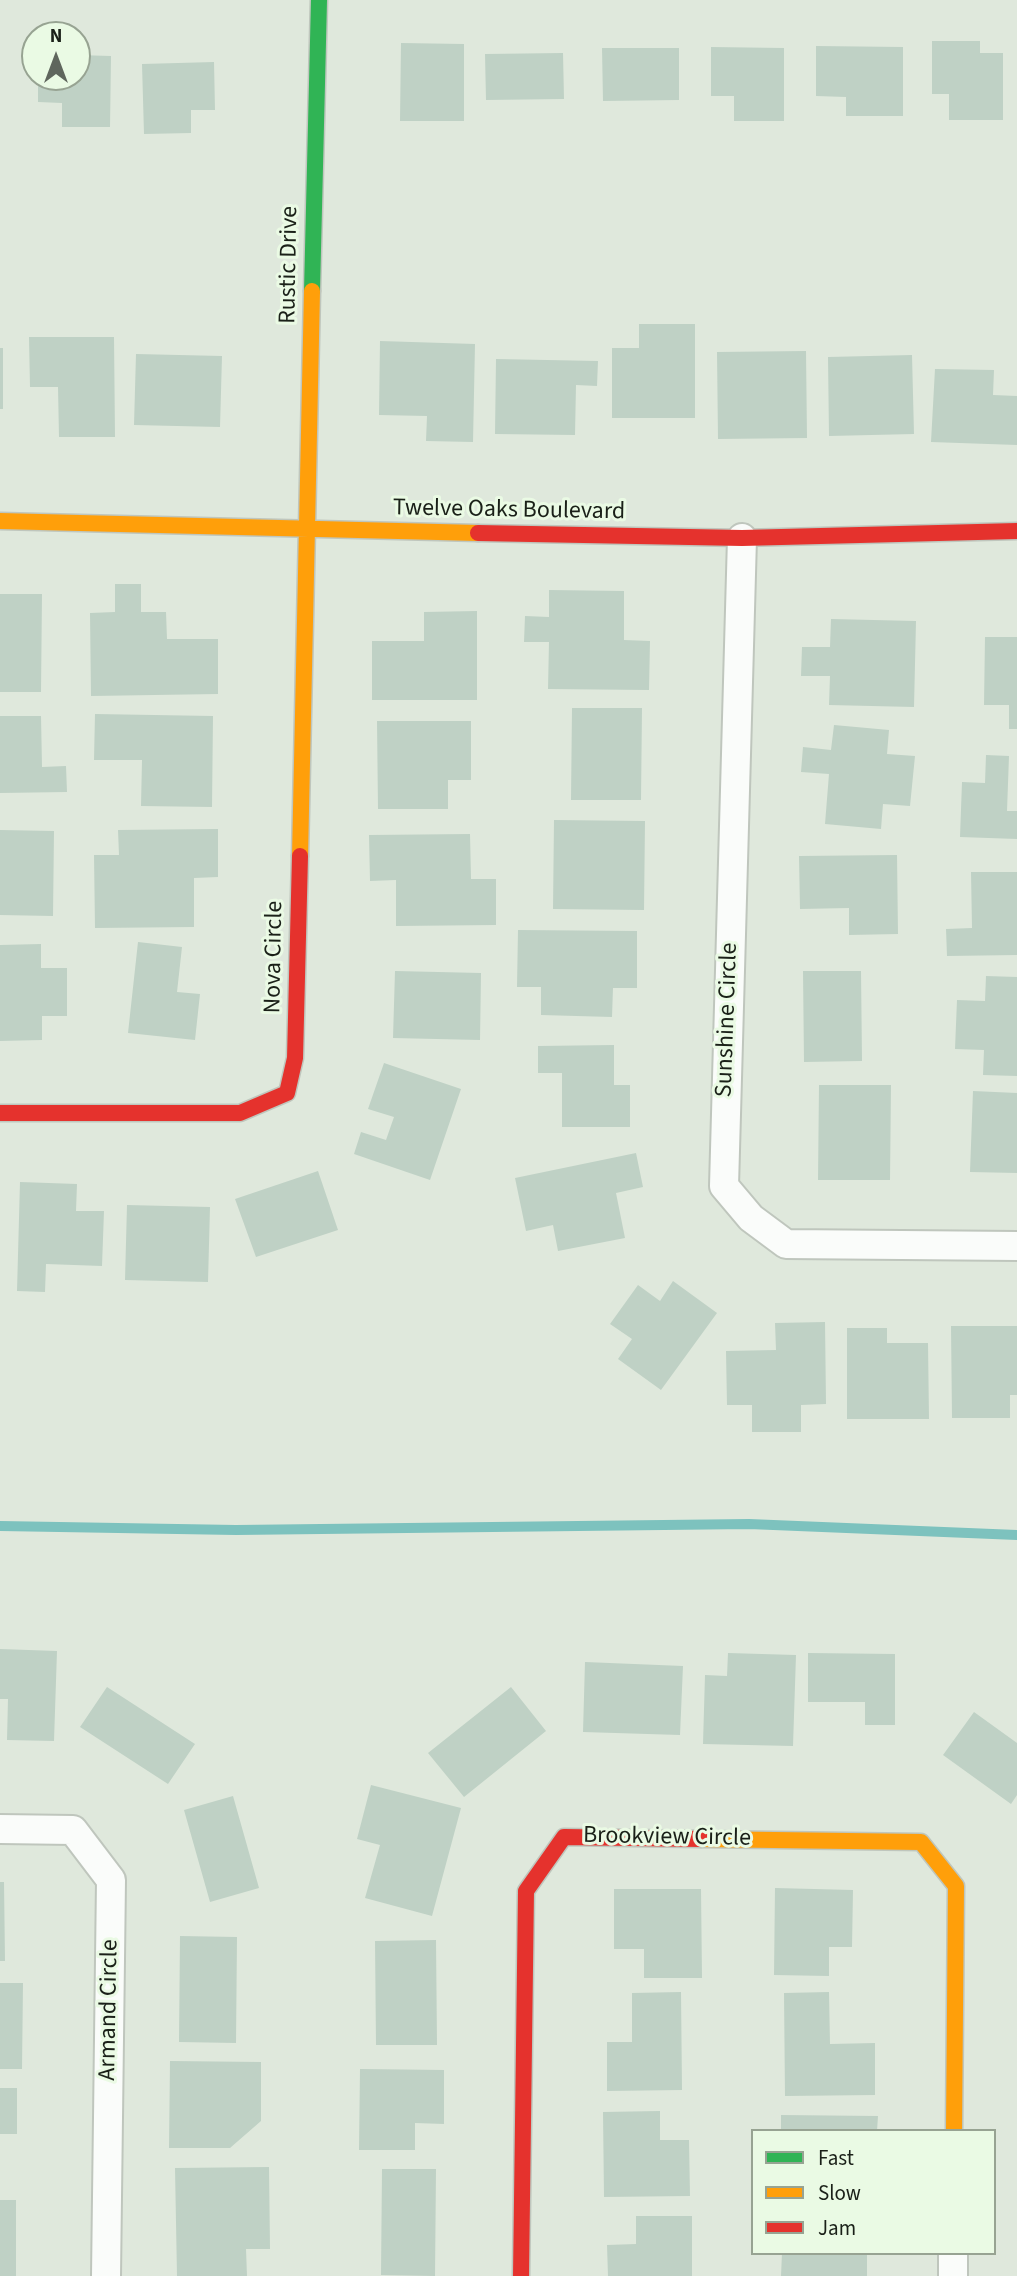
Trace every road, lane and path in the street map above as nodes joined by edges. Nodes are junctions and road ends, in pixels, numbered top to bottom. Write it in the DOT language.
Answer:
graph roads {
  1 [pos="319,0"];
  2 [pos="0,521"];
  3 [pos="306,530"];
  4 [pos="1017,531"];
  5 [pos="742,538"];
  6 [pos="0,1114"];
  7 [pos="1017,1246"];
  8 [pos="0,1829"];
  9 [pos="954,2129"];
  10 [pos="953,2255"];
  11 [pos="106,2276"];
  12 [pos="521,2276"];
  13 [pos="953,2276"];
  1 -- 3 [label="street, Rustic Drive"];
  2 -- 3 [label="street, Twelve Oaks Boulevard"];
  3 -- 5 [label="street, Twelve Oaks Boulevard"];
  3 -- 6 [label="street, Nova Circle"];
  4 -- 5 [label="street, Twelve Oaks Boulevard"];
  5 -- 7 [label="street, Sunshine Circle"];
  8 -- 11 [label="street, Armand Circle"];
  9 -- 12 [label="street, Brookview Circle"];
  10 -- 13 [label="street"];
}
